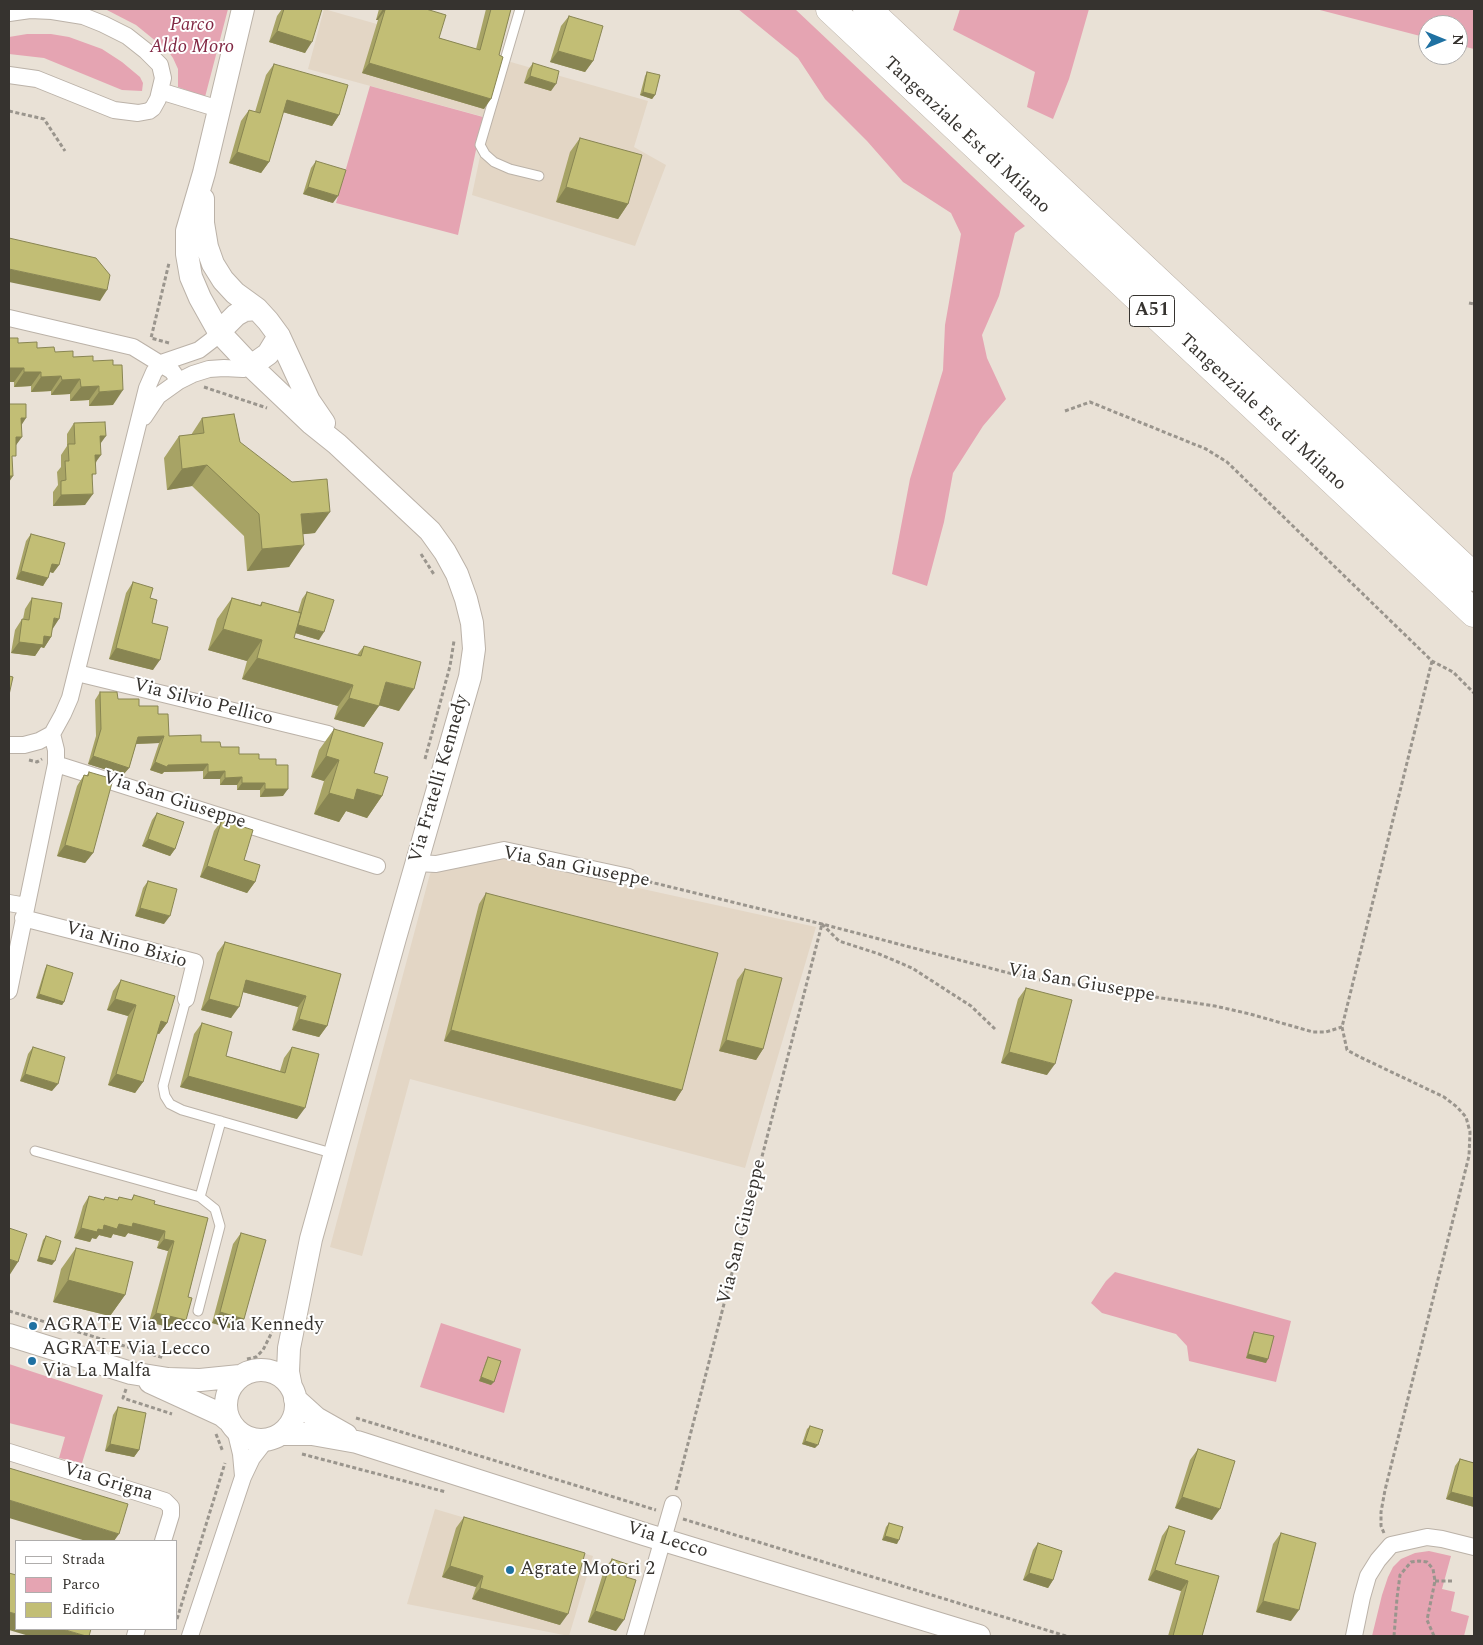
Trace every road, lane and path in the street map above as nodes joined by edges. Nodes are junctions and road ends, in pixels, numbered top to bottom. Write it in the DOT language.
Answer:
graph roads {
  1 [pos="243,9"];
  2 [pos="520,9"];
  3 [pos="830,9"];
  4 [pos="867,9"];
  5 [pos="9,13"];
  6 [pos="9,75"];
  7 [pos="160,91"];
  8 [pos="219,109"];
  9 [pos="9,110"];
  10 [pos="65,151"];
  11 [pos="204,173"];
  12 [pos="539,176"];
  13 [pos="171,256"];
  14 [pos="1469,303"];
  15 [pos="1474,304"];
  16 [pos="9,318"];
  17 [pos="268,322"];
  18 [pos="219,332"];
  19 [pos="185,354"];
  20 [pos="161,364"];
  21 [pos="251,366"];
  22 [pos="186,377"];
  23 [pos="274,410"];
  24 [pos="1065,411"];
  25 [pos="136,435"];
  26 [pos="337,444"];
  27 [pos="417,547"];
  28 [pos="1474,577"];
  29 [pos="436,578"];
  30 [pos="1474,613"];
  31 [pos="455,633"];
  32 [pos="1432,660"];
  33 [pos="77,673"];
  34 [pos="1474,693"];
  35 [pos="328,734"];
  36 [pos="46,737"];
  37 [pos="9,745"];
  38 [pos="425,760"];
  39 [pos="56,764"];
  40 [pos="416,864"];
  41 [pos="377,866"];
  42 [pos="629,877"];
  43 [pos="9,903"];
  44 [pos="25,912"];
  45 [pos="822,924"];
  46 [pos="9,991"];
  47 [pos="186,999"];
  48 [pos="1342,1027"];
  49 [pos="995,1028"];
  50 [pos="221,1121"];
  51 [pos="35,1151"];
  52 [pos="335,1154"];
  53 [pos="200,1197"];
  54 [pos="9,1310"];
  55 [pos="198,1310"];
  56 [pos="291,1331"];
  57 [pos="9,1335"];
  58 [pos="166,1358"];
  59 [pos="246,1369"];
  60 [pos="132,1373"];
  61 [pos="293,1393"];
  62 [pos="177,1416"];
  63 [pos="355,1418"];
  64 [pos="226,1426"];
  65 [pos="274,1437"];
  66 [pos="357,1442"];
  67 [pos="9,1452"];
  68 [pos="295,1452"];
  69 [pos="223,1472"];
  70 [pos="243,1478"];
  71 [pos="453,1494"];
  72 [pos="671,1509"];
  73 [pos="163,1540"];
  74 [pos="662,1540"];
  75 [pos="1391,1546"];
  76 [pos="1474,1547"];
  77 [pos="1435,1581"];
  78 [pos="1452,1581"];
  79 [pos="178,1616"];
  80 [pos="969,1635"];
  81 [pos="190,1636"];
  82 [pos="635,1636"];
  83 [pos="1066,1636"];
  84 [pos="1354,1636"];
  85 [pos="1394,1636"];
  86 [pos="1434,1636"];
  1 -- 8 [label="street"];
  2 -- 12 [label="lane"];
  3 -- 30 [label="highway, Tangenziale Est di Milano / A51"];
  4 -- 28 [label="highway, Tangenziale Est di Milano / A51"];
  5 -- 7 [label="street"];
  6 -- 7 [label="street"];
  7 -- 8 [label="street"];
  8 -- 11 [label="street"];
  9 -- 10 [label="path"];
  11 -- 17 [label="street"];
  11 -- 18 [label="street"];
  13 -- 19 [label="path"];
  14 -- 15 [label="path"];
  16 -- 20 [label="street"];
  17 -- 18 [label="street"];
  17 -- 21 [label="street"];
  17 -- 26 [label="street, Via Fratelli Kennedy"];
  18 -- 19 [label="street"];
  18 -- 21 [label="street"];
  19 -- 20 [label="street"];
  20 -- 22 [label="street"];
  20 -- 25 [label="street"];
  21 -- 22 [label="street"];
  21 -- 26 [label="street, Via Fratelli Kennedy"];
  22 -- 23 [label="path"];
  22 -- 25 [label="street"];
  24 -- 32 [label="path"];
  25 -- 33 [label="street"];
  26 -- 40 [label="street, Via Fratelli Kennedy"];
  27 -- 29 [label="path"];
  31 -- 38 [label="path"];
  32 -- 34 [label="path"];
  32 -- 48 [label="path"];
  33 -- 35 [label="street, Via Silvio Pellico"];
  33 -- 36 [label="street"];
  36 -- 37 [label="street"];
  36 -- 39 [label="street"];
  39 -- 41 [label="street, Via San Giuseppe"];
  39 -- 44 [label="street"];
  40 -- 42 [label="street, Via San Giuseppe"];
  40 -- 52 [label="street, Via Fratelli Kennedy"];
  42 -- 45 [label="path, Via San Giuseppe"];
  43 -- 44 [label="street, Via Nino Bixio"];
  44 -- 46 [label="street"];
  44 -- 47 [label="street, Via Nino Bixio"];
  45 -- 48 [label="path, Via San Giuseppe"];
  45 -- 49 [label="path"];
  45 -- 72 [label="path, Via San Giuseppe"];
  47 -- 50 [label="lane"];
  48 -- 75 [label="path"];
  50 -- 52 [label="lane"];
  50 -- 53 [label="lane"];
  51 -- 53 [label="lane"];
  52 -- 56 [label="street, Via Fratelli Kennedy"];
  53 -- 55 [label="lane"];
  54 -- 58 [label="path"];
  56 -- 59 [label="street, Via Fratelli Kennedy"];
  56 -- 59 [label="path"];
  56 -- 61 [label="street, Via Fratelli Kennedy"];
  57 -- 60 [label="street, Via Lecco"];
  59 -- 60 [label="street, Via Lecco"];
  59 -- 61 [label="street, Via Lecco"];
  59 -- 64 [label="street"];
  60 -- 62 [label="path"];
  60 -- 64 [label="street, Via Lecco"];
  61 -- 65 [label="street"];
  61 -- 66 [label="street, Via Lecco"];
  63 -- 72 [label="path"];
  64 -- 65 [label="street, Via Lecco"];
  64 -- 69 [label="path"];
  64 -- 70 [label="street"];
  65 -- 66 [label="street, Via Lecco"];
  65 -- 70 [label="street"];
  66 -- 74 [label="street, Via Lecco"];
  67 -- 73 [label="street, Via Grigna"];
  68 -- 71 [label="path"];
  69 -- 70 [label="path"];
  69 -- 79 [label="path"];
  70 -- 81 [label="street"];
  72 -- 74 [label="street"];
  72 -- 83 [label="path"];
  74 -- 80 [label="street, Via Lecco"];
  74 -- 82 [label="street"];
  75 -- 76 [label="street"];
  75 -- 84 [label="street"];
  77 -- 78 [label="path"];
  77 -- 85 [label="path"];
  77 -- 86 [label="path"];
}
